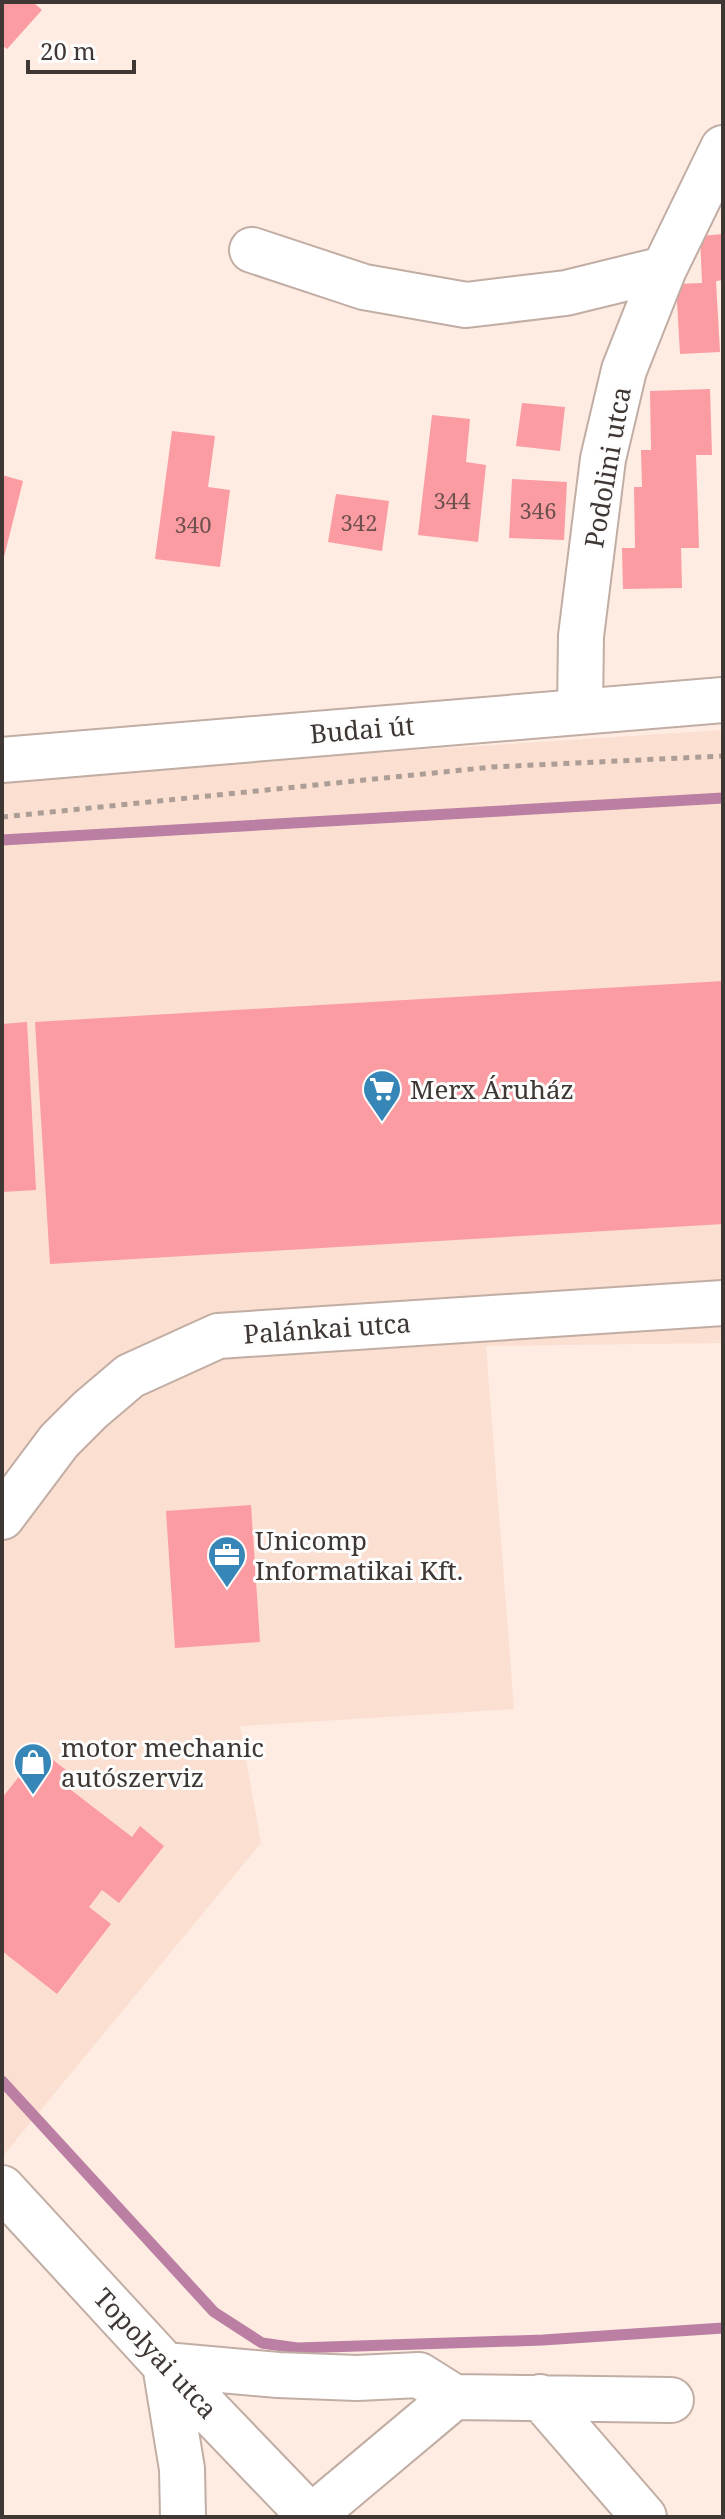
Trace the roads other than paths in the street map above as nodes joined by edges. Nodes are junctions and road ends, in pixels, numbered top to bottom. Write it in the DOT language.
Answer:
graph roads {
  1 [pos="723,148"];
  2 [pos="252,250"];
  3 [pos="664,269"];
  4 [pos="723,700"];
  5 [pos="580,711"];
  6 [pos="2,760"];
  7 [pos="723,1303"];
  8 [pos="2,1517"];
  9 [pos="2,2188"];
  10 [pos="165,2365"];
  11 [pos="454,2397"];
  12 [pos="540,2397"];
  13 [pos="671,2400"];
  14 [pos="183,2517"];
  15 [pos="311,2517"];
  16 [pos="644,2517"];
  1 -- 3 [label="street, Podolini utca"];
  2 -- 3 [label="street"];
  3 -- 5 [label="street, Podolini utca"];
  4 -- 5 [label="street, Budai út"];
  5 -- 6 [label="street, Budai út"];
  7 -- 8 [label="street, Palánkai utca"];
  9 -- 10 [label="street, Topolyai utca"];
  10 -- 11 [label="street"];
  10 -- 14 [label="street"];
  10 -- 15 [label="street, Topolyai utca"];
  11 -- 12 [label="street"];
  11 -- 15 [label="street"];
  12 -- 13 [label="street"];
  12 -- 16 [label="street"];
}
